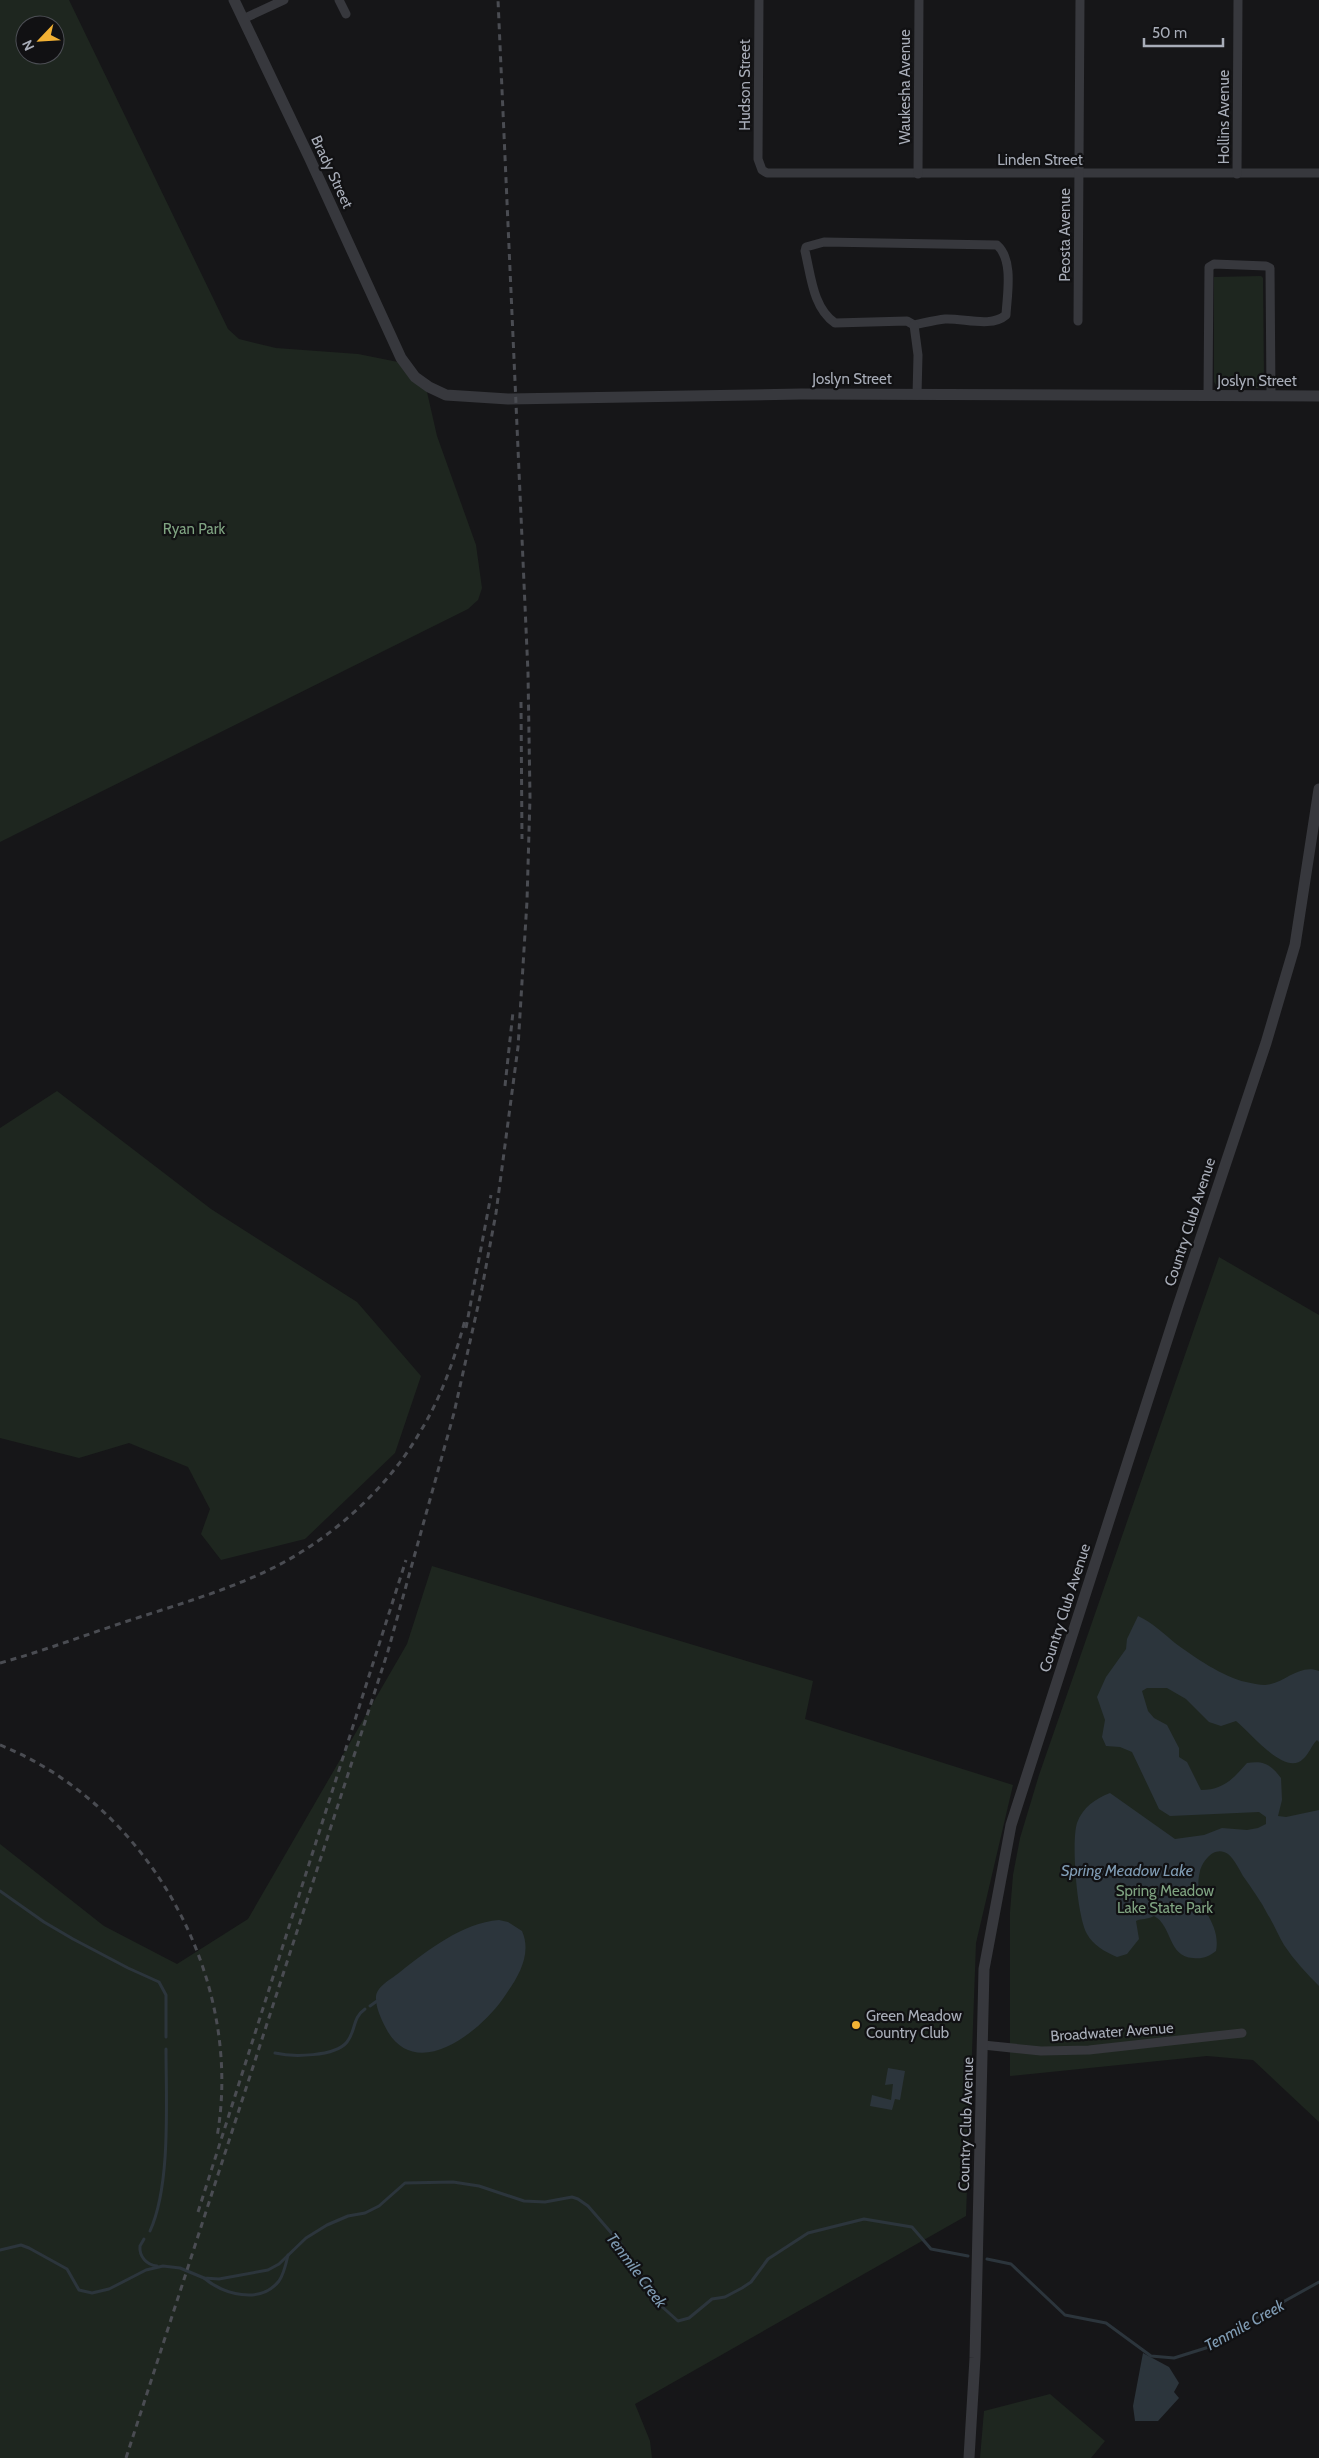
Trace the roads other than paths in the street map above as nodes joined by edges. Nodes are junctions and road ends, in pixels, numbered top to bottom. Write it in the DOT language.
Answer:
graph roads {
  1 [pos="234,0"];
  2 [pos="284,0"];
  3 [pos="340,0"];
  4 [pos="759,0"];
  5 [pos="919,0"];
  6 [pos="1080,0"];
  7 [pos="1238,0"];
  8 [pos="346,14"];
  9 [pos="243,19"];
  10 [pos="762,170"];
  11 [pos="1319,173"];
  12 [pos="918,174"];
  13 [pos="1079,174"];
  14 [pos="1237,174"];
  15 [pos="1078,321"];
  16 [pos="914,325"];
  17 [pos="401,358"];
  18 [pos="917,395"];
  19 [pos="1208,396"];
  20 [pos="1271,396"];
  21 [pos="1319,396"];
  22 [pos="1319,789"];
  23 [pos="1242,2033"];
  24 [pos="983,2046"];
  25 [pos="970,2458"];
  1 -- 9 [label="street, Brady Street"];
  2 -- 9 [label="street"];
  3 -- 8 [label="street"];
  4 -- 10 [label="street, Hudson Street"];
  5 -- 12 [label="street, Waukesha Avenue"];
  6 -- 13 [label="street, Peosta Avenue"];
  7 -- 14 [label="street, Hollins Avenue"];
  9 -- 17 [label="street, Brady Street"];
  10 -- 12 [label="street, Linden Street"];
  11 -- 14 [label="street, Linden Street"];
  12 -- 13 [label="street, Linden Street"];
  13 -- 14 [label="street, Linden Street"];
  13 -- 15 [label="street, Peosta Avenue"];
  16 -- 16 [label="street"];
  16 -- 18 [label="street"];
  17 -- 18 [label="street, Joslyn Street"];
  18 -- 19 [label="street, Joslyn Street"];
  19 -- 20 [label="street, Joslyn Street"];
  19 -- 20 [label="street"];
  20 -- 21 [label="street, Joslyn Street"];
  22 -- 24 [label="street, Country Club Avenue"];
  23 -- 24 [label="street, Broadwater Avenue"];
  24 -- 25 [label="street, Country Club Avenue"];
}
